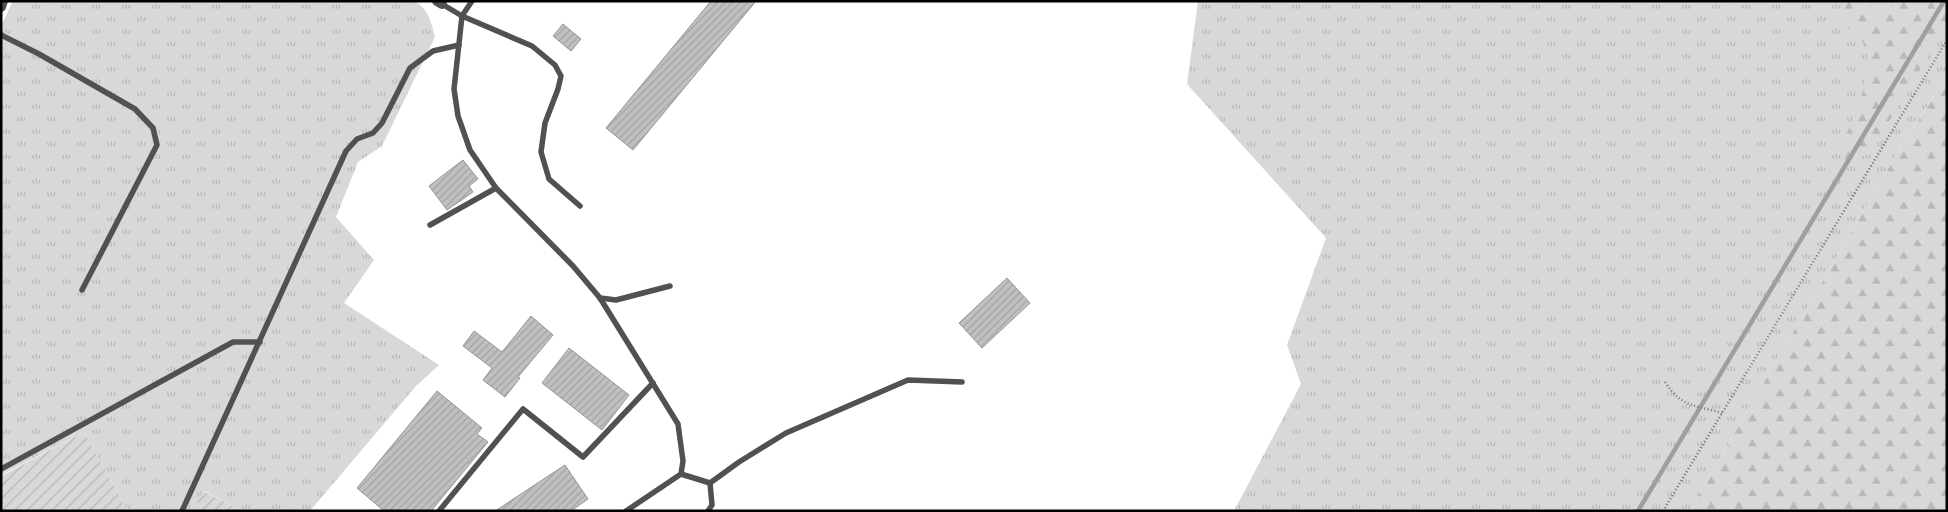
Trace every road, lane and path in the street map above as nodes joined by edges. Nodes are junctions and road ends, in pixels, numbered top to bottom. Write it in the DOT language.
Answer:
graph roads {
  1 [pos="3,1"];
  2 [pos="472,1"];
  3 [pos="440,3"];
  4 [pos="1,7"];
  5 [pos="462,16"];
  6 [pos="1,34"];
  7 [pos="1947,40"];
  8 [pos="459,44"];
  9 [pos="496,188"];
  10 [pos="580,206"];
  11 [pos="430,226"];
  12 [pos="670,286"];
  13 [pos="82,290"];
  14 [pos="600,298"];
  15 [pos="260,342"];
  16 [pos="962,382"];
  17 [pos="1665,382"];
  18 [pos="653,383"];
  19 [pos="1722,412"];
  20 [pos="1,469"];
  21 [pos="682,474"];
  22 [pos="710,483"];
  23 [pos="182,511"];
  24 [pos="439,511"];
  25 [pos="626,511"];
  26 [pos="708,511"];
  27 [pos="1663,511"];
  1 -- 4 [label="street"];
  2 -- 5 [label="lane"];
  3 -- 5 [label="lane"];
  5 -- 8 [label="lane"];
  5 -- 10 [label="lane"];
  6 -- 13 [label="lane"];
  7 -- 19 [label="path"];
  8 -- 9 [label="lane"];
  8 -- 15 [label="lane"];
  9 -- 11 [label="lane"];
  9 -- 14 [label="lane"];
  12 -- 14 [label="lane"];
  14 -- 18 [label="lane"];
  15 -- 20 [label="lane"];
  15 -- 23 [label="lane"];
  16 -- 22 [label="lane"];
  17 -- 19 [label="path"];
  18 -- 21 [label="lane"];
  18 -- 24 [label="lane"];
  19 -- 27 [label="path"];
  21 -- 22 [label="lane"];
  21 -- 25 [label="lane"];
  22 -- 26 [label="lane"];
}
